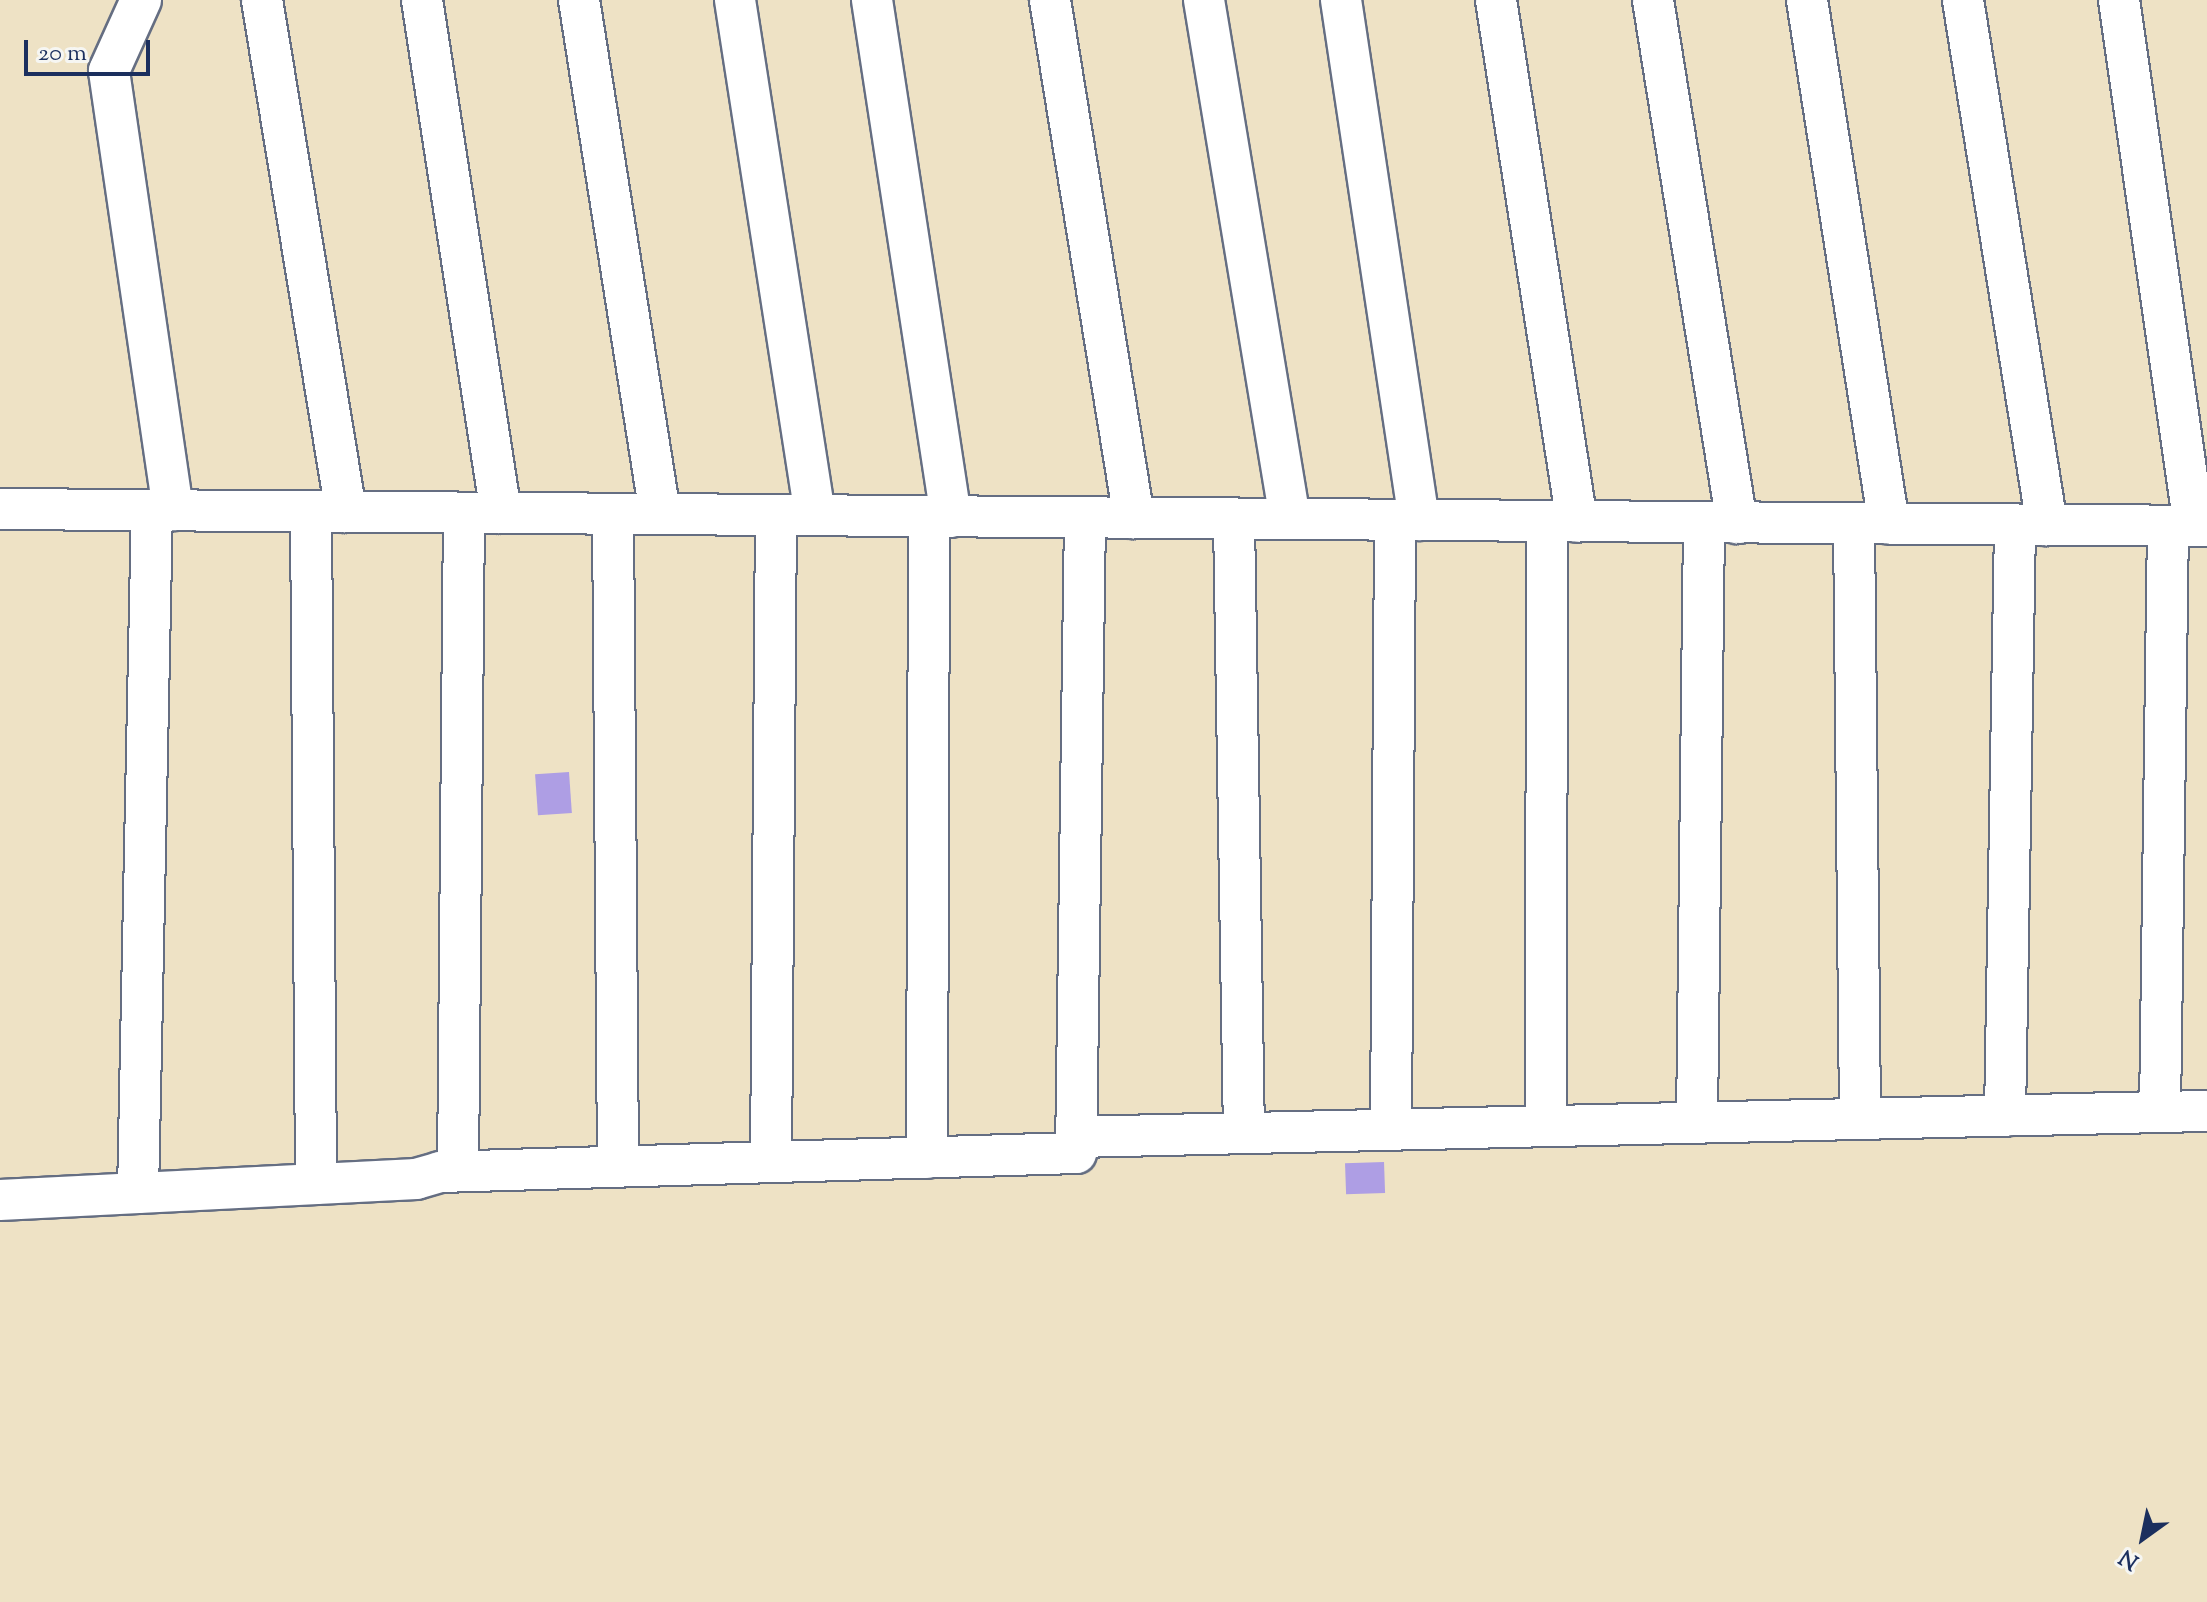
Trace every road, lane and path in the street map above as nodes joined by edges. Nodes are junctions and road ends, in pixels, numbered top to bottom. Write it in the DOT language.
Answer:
graph roads {
  1 [pos="141,0"];
  2 [pos="262,0"];
  3 [pos="422,0"];
  4 [pos="579,0"];
  5 [pos="735,0"];
  6 [pos="872,0"];
  7 [pos="1050,0"];
  8 [pos="1204,0"];
  9 [pos="1341,0"];
  10 [pos="1496,0"];
  11 [pos="1653,0"];
  12 [pos="1807,0"];
  13 [pos="1963,0"];
  14 [pos="2119,0"];
  15 [pos="0,509"];
  16 [pos="163,510"];
  17 [pos="329,512"];
  18 [pos="483,513"];
  19 [pos="613,514"];
  20 [pos="660,514"];
  21 [pos="776,515"];
  22 [pos="815,515"];
  23 [pos="940,517"];
  24 [pos="1085,518"];
  25 [pos="1134,518"];
  26 [pos="1234,519"];
  27 [pos="1290,519"];
  28 [pos="1407,520"];
  29 [pos="1562,521"];
  30 [pos="1720,522"];
  31 [pos="1872,524"];
  32 [pos="2031,525"];
  33 [pos="2190,526"];
  34 [pos="2207,1111"];
  35 [pos="2160,1112"];
  36 [pos="2005,1116"];
  37 [pos="1860,1119"];
  38 [pos="1697,1122"];
  39 [pos="1546,1126"];
  40 [pos="1391,1130"];
  41 [pos="1244,1133"];
  42 [pos="1076,1137"];
  43 [pos="927,1158"];
  44 [pos="771,1162"];
  45 [pos="618,1167"];
  46 [pos="458,1171"];
  47 [pos="316,1184"];
  48 [pos="138,1193"];
  49 [pos="0,1200"];
  1 -- 16 [label="street"];
  2 -- 17 [label="street"];
  3 -- 18 [label="street"];
  4 -- 20 [label="street"];
  5 -- 22 [label="street"];
  6 -- 23 [label="street"];
  7 -- 25 [label="street"];
  8 -- 27 [label="street"];
  9 -- 28 [label="street"];
  10 -- 29 [label="street"];
  11 -- 30 [label="street"];
  12 -- 31 [label="street"];
  13 -- 32 [label="street"];
  14 -- 33 [label="street"];
  15 -- 16 [label="street"];
  16 -- 17 [label="street"];
  16 -- 48 [label="street"];
  17 -- 18 [label="street"];
  17 -- 47 [label="street"];
  18 -- 19 [label="street"];
  18 -- 46 [label="street"];
  19 -- 20 [label="street"];
  19 -- 45 [label="street"];
  20 -- 21 [label="street"];
  21 -- 22 [label="street"];
  21 -- 44 [label="street"];
  22 -- 23 [label="street"];
  23 -- 24 [label="street"];
  23 -- 43 [label="street"];
  24 -- 25 [label="street"];
  24 -- 42 [label="street"];
  25 -- 26 [label="street"];
  26 -- 27 [label="street"];
  26 -- 41 [label="street"];
  27 -- 28 [label="street"];
  28 -- 29 [label="street"];
  28 -- 40 [label="street"];
  29 -- 30 [label="street"];
  29 -- 39 [label="street"];
  30 -- 31 [label="street"];
  30 -- 38 [label="street"];
  31 -- 32 [label="street"];
  31 -- 37 [label="street"];
  32 -- 33 [label="street"];
  32 -- 36 [label="street"];
  33 -- 35 [label="street"];
  34 -- 35 [label="street"];
  35 -- 36 [label="street"];
  36 -- 37 [label="street"];
  37 -- 38 [label="street"];
  38 -- 39 [label="street"];
  39 -- 40 [label="street"];
  40 -- 41 [label="street"];
  41 -- 42 [label="street"];
  42 -- 43 [label="street"];
  43 -- 44 [label="street"];
  44 -- 45 [label="street"];
  45 -- 46 [label="street"];
  46 -- 47 [label="street"];
  47 -- 48 [label="street"];
  48 -- 49 [label="street"];
}
